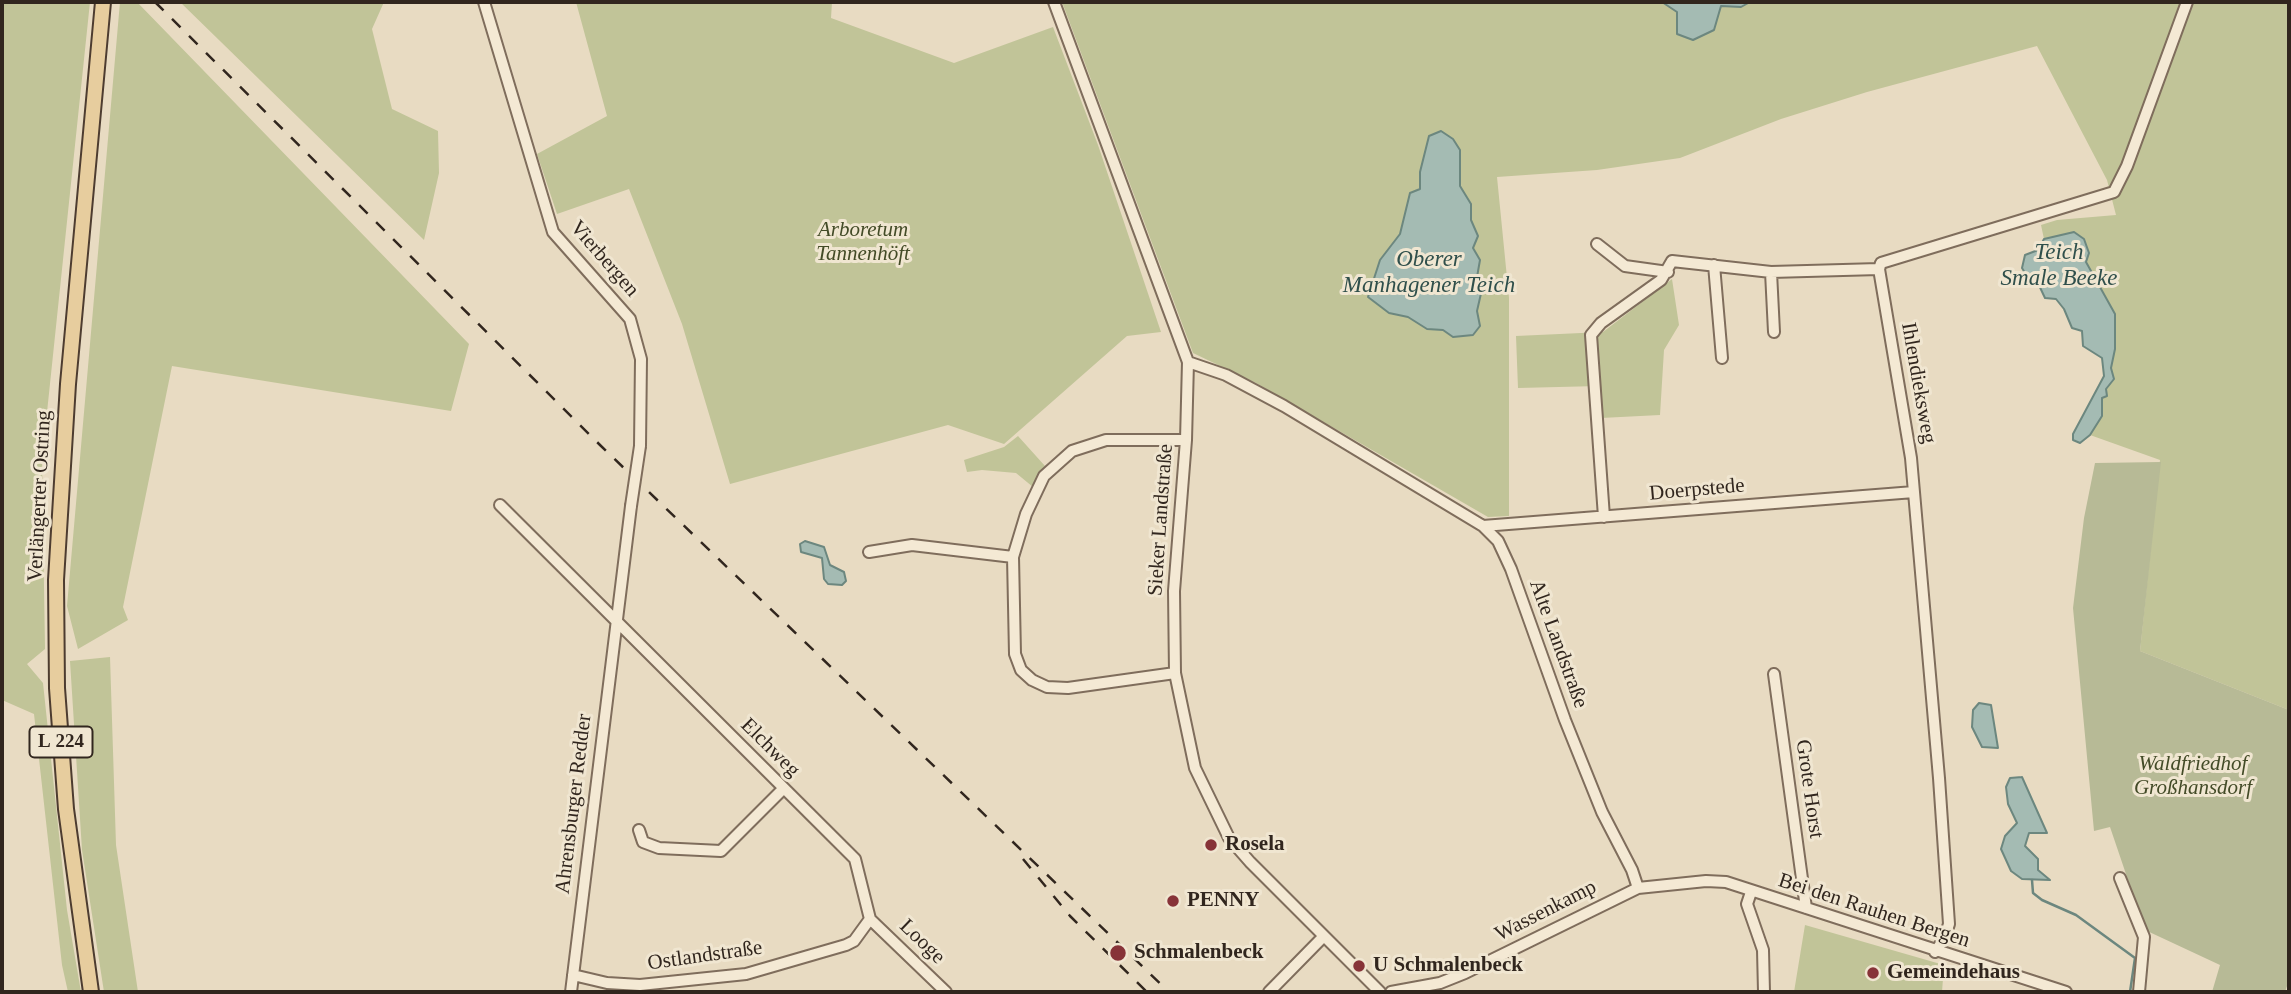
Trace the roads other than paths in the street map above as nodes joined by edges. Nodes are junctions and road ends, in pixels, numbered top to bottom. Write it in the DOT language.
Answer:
graph roads {
  1 [pos="103,2"];
  2 [pos="484,2"];
  3 [pos="1054,2"];
  4 [pos="2187,2"];
  5 [pos="1597,244"];
  6 [pos="1714,265"];
  7 [pos="1879,269"];
  8 [pos="1668,272"];
  9 [pos="1771,272"];
  10 [pos="1774,332"];
  11 [pos="1721,358"];
  12 [pos="1188,362"];
  13 [pos="1186,440"];
  14 [pos="1914,492"];
  15 [pos="500,505"];
  16 [pos="631,506"];
  17 [pos="1604,517"];
  18 [pos="1483,526"];
  19 [pos="869,552"];
  20 [pos="1013,557"];
  21 [pos="615,620"];
  22 [pos="1175,673"];
  23 [pos="1774,674"];
  24 [pos="783,789"];
  25 [pos="639,830"];
  26 [pos="2120,878"];
  27 [pos="1638,888"];
  28 [pos="1751,892"];
  29 [pos="1805,908"];
  30 [pos="870,919"];
  31 [pos="1323,937"];
  32 [pos="1935,952"];
  33 [pos="573,975"];
  34 [pos="92,992"];
  35 [pos="571,992"];
  36 [pos="946,992"];
  37 [pos="1269,992"];
  38 [pos="1380,992"];
  39 [pos="1391,992"];
  40 [pos="1763,992"];
  41 [pos="2066,992"];
  42 [pos="2139,992"];
  1 -- 34 [label="main road, Verlängerter Ostring / L 224"];
  2 -- 16 [label="street, Vierbergen, bridge"];
  3 -- 12 [label="street, Sieker Landstraße"];
  4 -- 7 [label="street"];
  5 -- 8 [label="street"];
  6 -- 8 [label="street"];
  6 -- 9 [label="street"];
  6 -- 11 [label="street"];
  7 -- 9 [label="street"];
  7 -- 14 [label="street, Ihlendieksweg"];
  8 -- 17 [label="street"];
  9 -- 10 [label="street"];
  12 -- 13 [label="street, Sieker Landstraße"];
  12 -- 18 [label="street, Alte Landstraße"];
  13 -- 20 [label="street"];
  13 -- 22 [label="street, Sieker Landstraße"];
  14 -- 17 [label="street, Doerpstede"];
  14 -- 32 [label="street, Ihlendieksweg"];
  15 -- 21 [label="street"];
  16 -- 21 [label="street, Ahrensburger Redder"];
  17 -- 18 [label="street, Doerpstede"];
  18 -- 27 [label="street, Alte Landstraße"];
  19 -- 20 [label="street"];
  20 -- 22 [label="street"];
  21 -- 24 [label="street, Elchweg"];
  21 -- 33 [label="street, Ahrensburger Redder"];
  22 -- 31 [label="street, Sieker Landstraße"];
  23 -- 29 [label="street, Grote Horst"];
  24 -- 25 [label="street"];
  24 -- 30 [label="street, Elchweg"];
  26 -- 42 [label="street"];
  27 -- 28 [label="street"];
  27 -- 39 [label="street, Wassenkamp"];
  28 -- 29 [label="street, Bei den Rauhen Bergen"];
  28 -- 40 [label="street"];
  29 -- 32 [label="street, Bei den Rauhen Bergen"];
  30 -- 33 [label="street, Ostlandstraße"];
  30 -- 36 [label="street, Looge"];
  31 -- 37 [label="street"];
  31 -- 38 [label="street, Sieker Landstraße"];
  32 -- 41 [label="street, Bei den Rauhen Bergen"];
  33 -- 35 [label="street, Ahrensburger Redder"];
}
